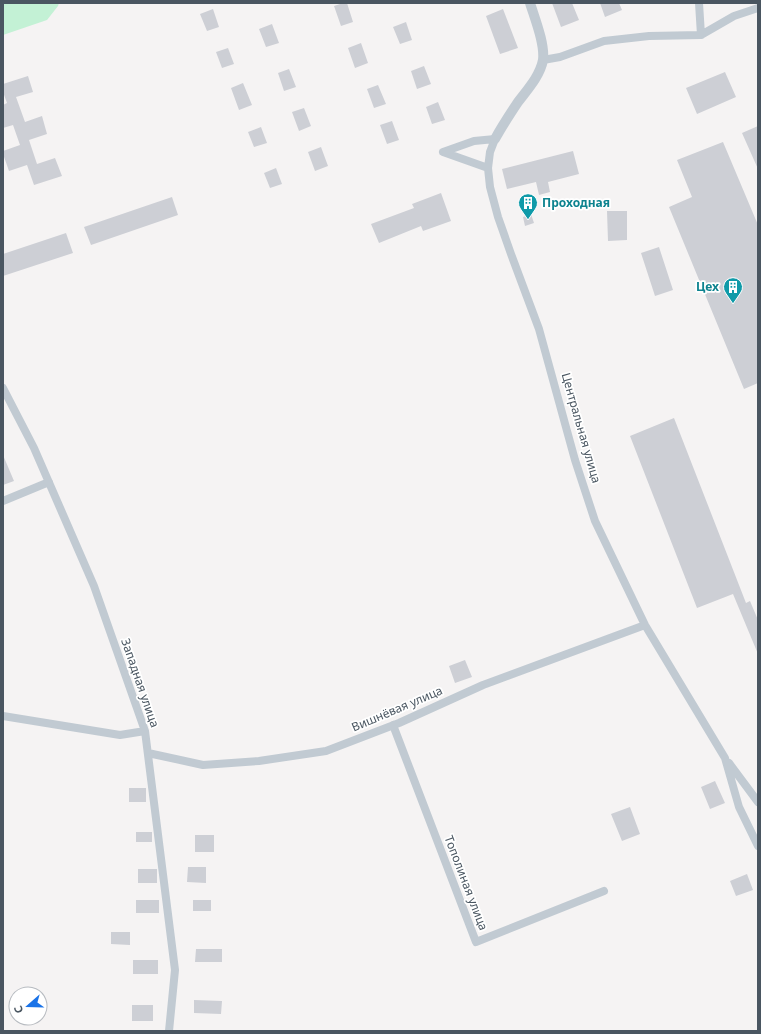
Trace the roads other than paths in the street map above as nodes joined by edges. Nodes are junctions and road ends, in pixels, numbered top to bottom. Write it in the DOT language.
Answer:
graph roads {
  1 [pos="530,3"];
  2 [pos="699,3"];
  3 [pos="758,8"];
  4 [pos="701,35"];
  5 [pos="543,60"];
  6 [pos="494,138"];
  7 [pos="488,168"];
  8 [pos="3,388"];
  9 [pos="49,482"];
  10 [pos="3,501"];
  11 [pos="645,624"];
  12 [pos="3,716"];
  13 [pos="393,725"];
  14 [pos="145,731"];
  15 [pos="148,753"];
  16 [pos="725,758"];
  17 [pos="758,802"];
  18 [pos="758,846"];
  19 [pos="604,891"];
  20 [pos="169,1031"];
  1 -- 5 [label="street, Центральная улица"];
  2 -- 4 [label="street"];
  3 -- 4 [label="street"];
  4 -- 5 [label="street"];
  5 -- 6 [label="street, Центральная улица"];
  6 -- 7 [label="street, Центральная улица"];
  6 -- 7 [label="street"];
  7 -- 11 [label="street, Центральная улица"];
  8 -- 9 [label="street, Западная улица"];
  9 -- 10 [label="street"];
  9 -- 14 [label="street, Западная улица"];
  11 -- 13 [label="street, Вишнёвая улица"];
  11 -- 16 [label="street, Центральная улица"];
  12 -- 14 [label="street"];
  13 -- 15 [label="street, Вишнёвая улица"];
  13 -- 19 [label="street, Тополиная улица"];
  14 -- 15 [label="street, Западная улица"];
  15 -- 20 [label="street, Западная улица"];
  16 -- 17 [label="street"];
  16 -- 18 [label="street, Центральная улица"];
}
